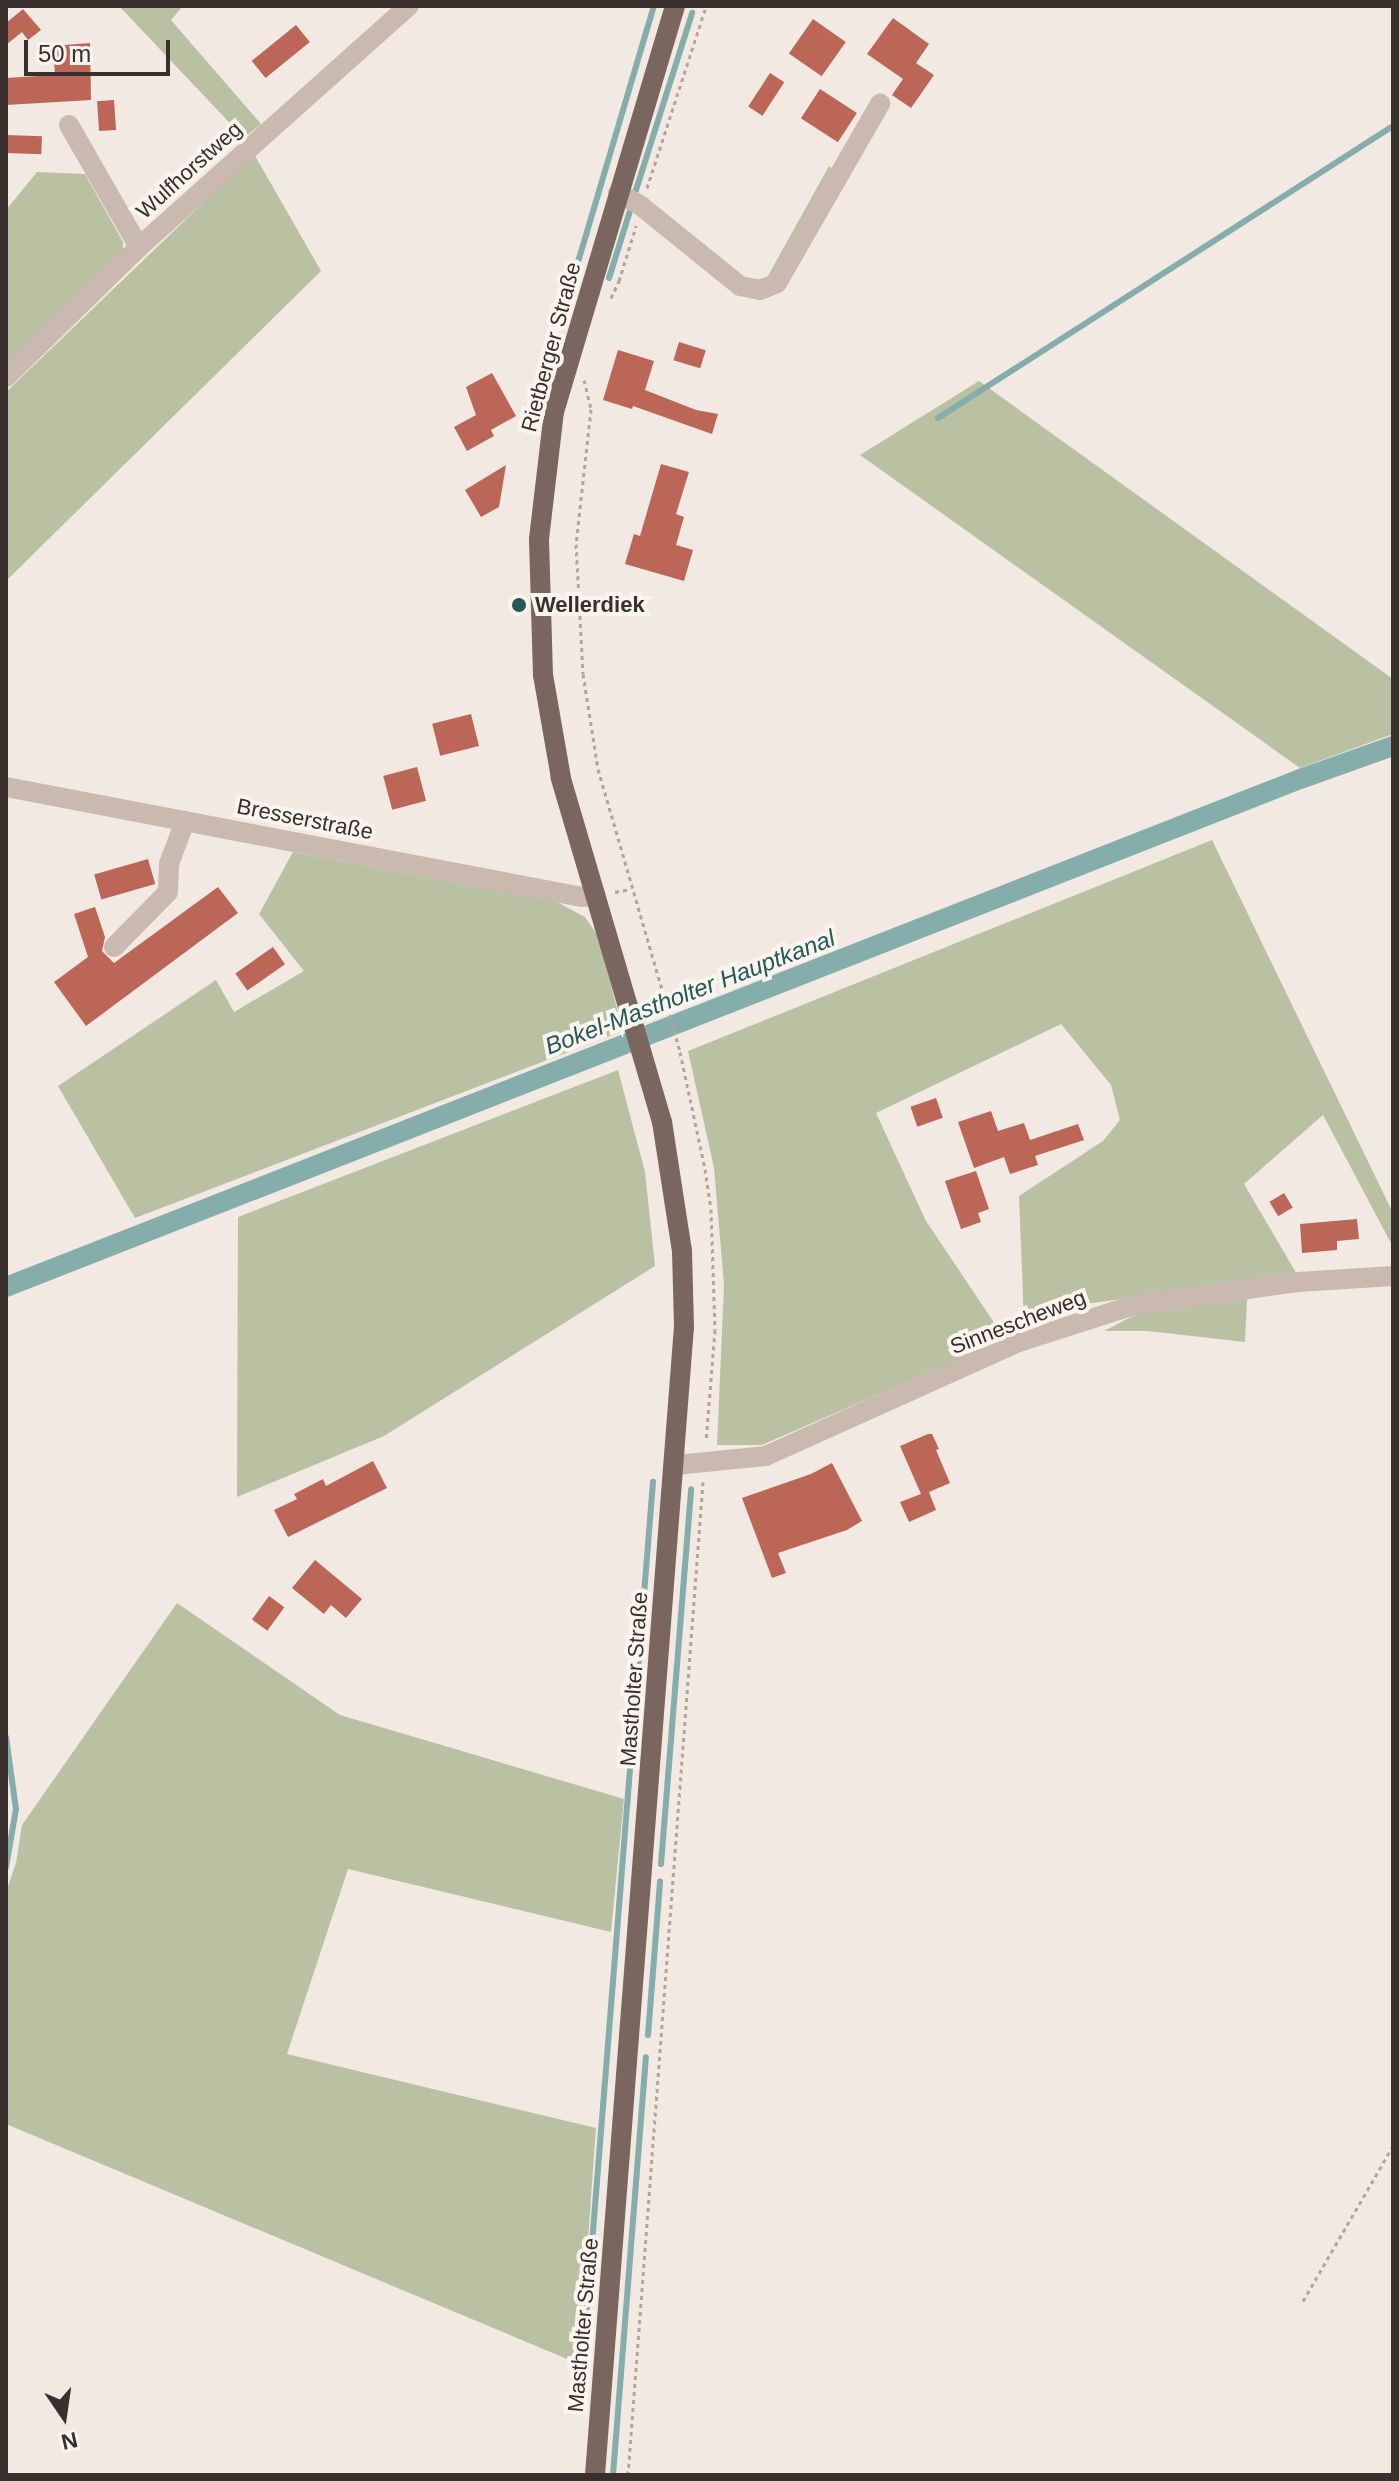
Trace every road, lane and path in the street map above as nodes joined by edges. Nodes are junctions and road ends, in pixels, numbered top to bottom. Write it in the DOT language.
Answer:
graph roads {
  1 [pos="409,6"];
  2 [pos="675,6"];
  3 [pos="698,6"];
  4 [pos="705,7"];
  5 [pos="880,104"];
  6 [pos="69,125"];
  7 [pos="618,193"];
  8 [pos="641,206"];
  9 [pos="139,247"];
  10 [pos="607,304"];
  11 [pos="6,377"];
  12 [pos="583,378"];
  13 [pos="6,787"];
  14 [pos="185,821"];
  15 [pos="596,895"];
  16 [pos="114,947"];
  17 [pos="1393,1276"];
  18 [pos="704,1463"];
  19 [pos="675,1465"];
  20 [pos="1393,2146"];
  21 [pos="1303,2301"];
  22 [pos="595,2475"];
  23 [pos="628,2475"];
  1 -- 9 [label="street, Wulfhorstweg"];
  2 -- 7 [label="main road, Rietberger Straße"];
  3 -- 4 [label="path"];
  4 -- 8 [label="path"];
  5 -- 8 [label="street"];
  6 -- 9 [label="street"];
  7 -- 8 [label="street"];
  7 -- 15 [label="main road, Rietberger Straße"];
  8 -- 10 [label="path"];
  9 -- 11 [label="street, Wulfhorstweg"];
  12 -- 18 [label="path"];
  13 -- 14 [label="street, Bresserstraße"];
  14 -- 15 [label="street, Bresserstraße"];
  14 -- 16 [label="street"];
  15 -- 19 [label="main road, Mastholter Straße"];
  17 -- 18 [label="street, Sinnescheweg"];
  18 -- 19 [label="street, Sinnescheweg"];
  18 -- 23 [label="path"];
  19 -- 22 [label="main road, Mastholter Straße"];
  20 -- 21 [label="path"];
}
